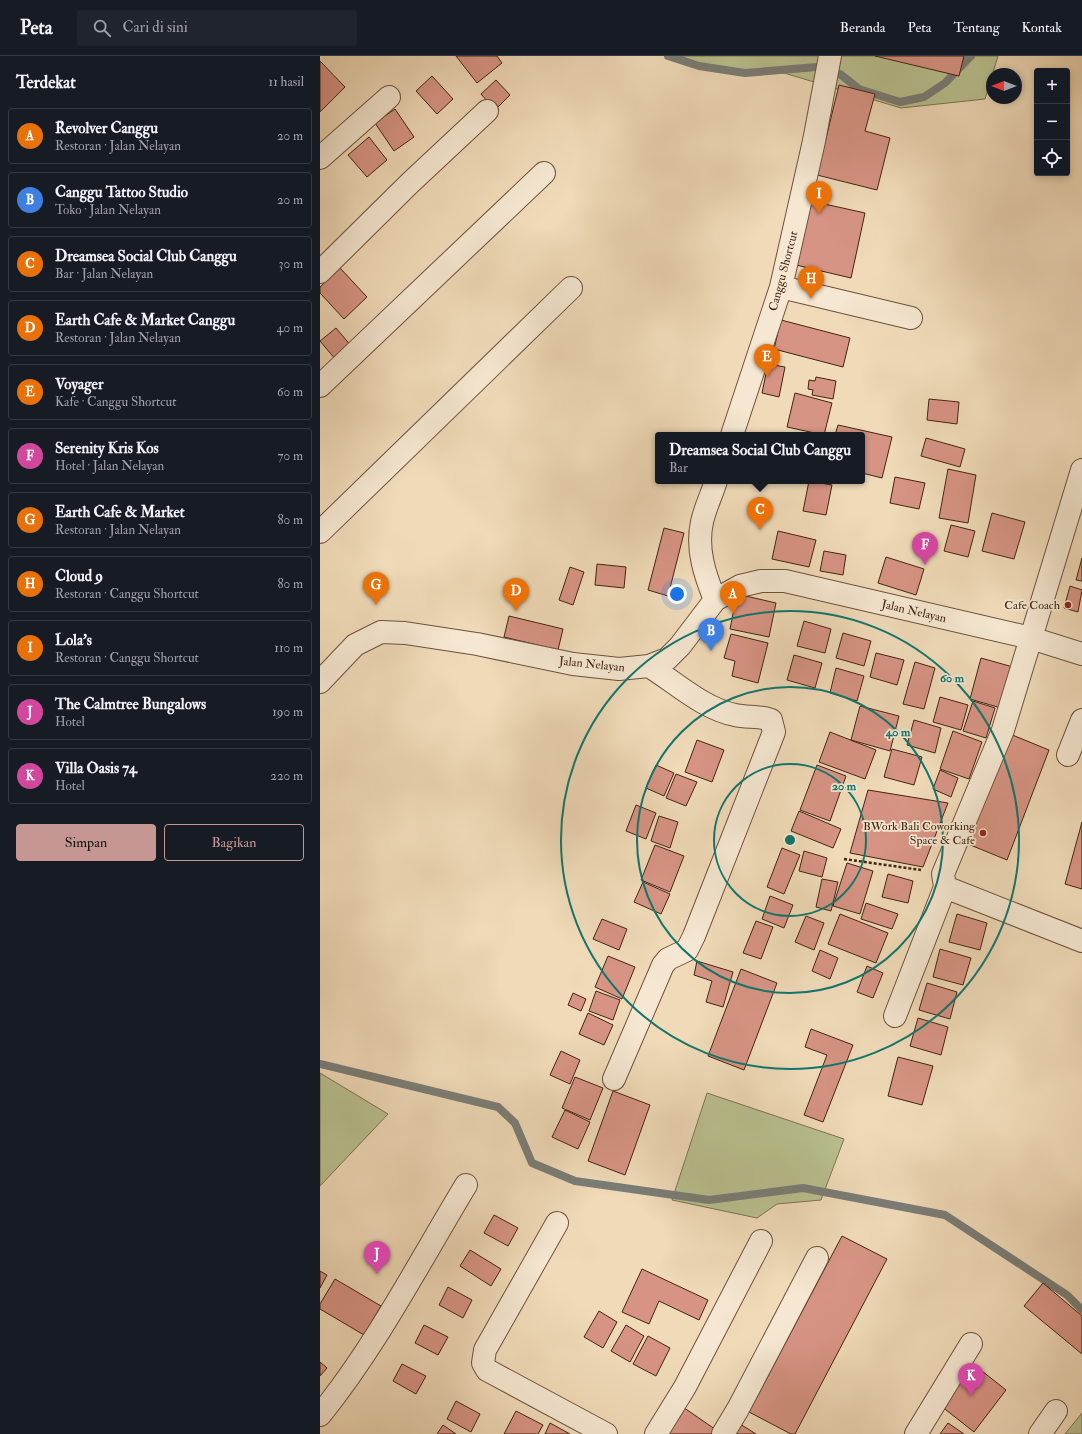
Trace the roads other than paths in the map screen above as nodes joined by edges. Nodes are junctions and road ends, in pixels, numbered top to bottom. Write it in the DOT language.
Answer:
graph roads {
  1 [pos="830,56"];
  2 [pos="389,97"];
  3 [pos="487,111"];
  4 [pos="320,158"];
  5 [pos="544,173"];
  6 [pos="320,272"];
  7 [pos="781,287"];
  8 [pos="571,288"];
  9 [pos="912,318"];
  10 [pos="320,386"];
  11 [pos="733,432"];
  12 [pos="1082,470"];
  13 [pos="715,484"];
  14 [pos="320,532"];
  15 [pos="715,600"];
  16 [pos="1031,638"];
  17 [pos="1082,654"];
  18 [pos="649,666"];
  19 [pos="320,682"];
  20 [pos="1082,720"];
  21 [pos="1068,755"];
  22 [pos="944,880"];
  23 [pos="1082,941"];
  24 [pos="895,1016"];
  25 [pos="614,1079"];
  26 [pos="466,1185"];
  27 [pos="557,1223"];
  28 [pos="761,1241"];
  29 [pos="817,1258"];
  30 [pos="971,1344"];
  31 [pos="1056,1411"];
  32 [pos="320,1415"];
  33 [pos="606,1434"];
  34 [pos="656,1434"];
  35 [pos="723,1434"];
  36 [pos="916,1434"];
  37 [pos="1040,1434"];
  1 -- 7 [label="street, Canggu Shortcut"];
  2 -- 4 [label="street"];
  3 -- 6 [label="street"];
  5 -- 10 [label="street"];
  7 -- 9 [label="street"];
  7 -- 11 [label="street, Canggu Shortcut"];
  8 -- 14 [label="street"];
  12 -- 16 [label="street"];
  13 -- 15 [label="street"];
  15 -- 16 [label="street, Jalan Nelayan"];
  15 -- 18 [label="street, Jalan Nelayan"];
  16 -- 17 [label="street, Jalan Nelayan"];
  16 -- 22 [label="street"];
  18 -- 19 [label="street, Jalan Nelayan"];
  18 -- 25 [label="street"];
  20 -- 21 [label="street"];
  22 -- 23 [label="street"];
  22 -- 24 [label="street"];
  26 -- 32 [label="street"];
  27 -- 33 [label="street"];
  28 -- 34 [label="street"];
  29 -- 35 [label="street"];
  30 -- 36 [label="street"];
  31 -- 37 [label="street"];
}
